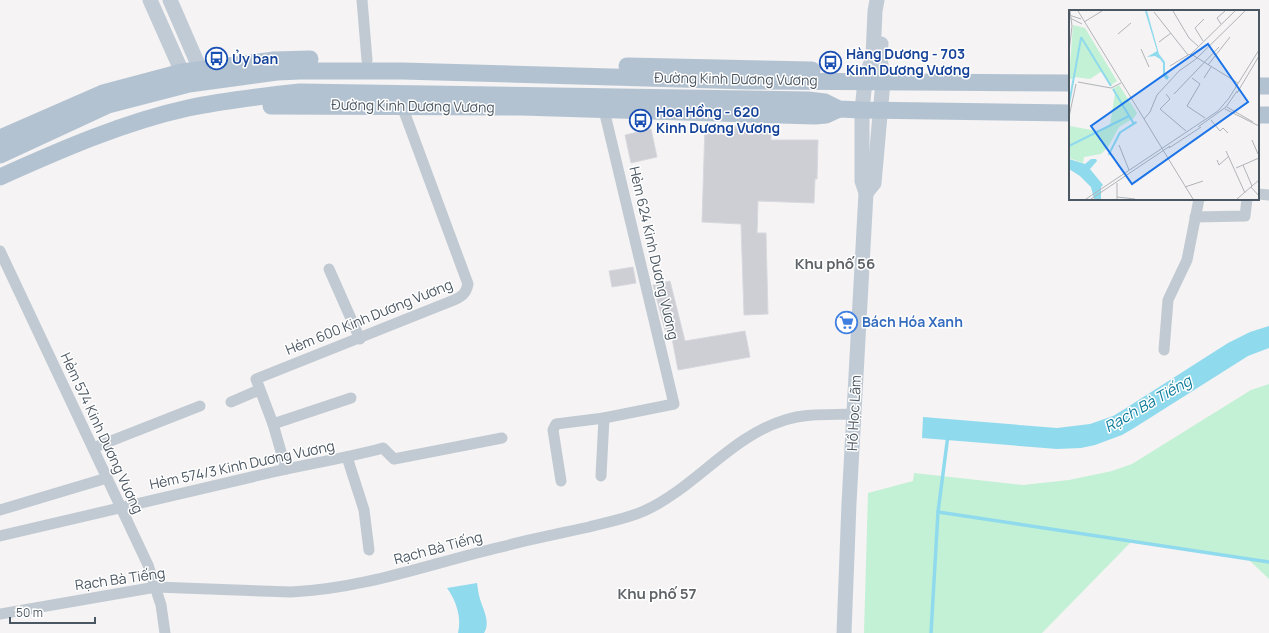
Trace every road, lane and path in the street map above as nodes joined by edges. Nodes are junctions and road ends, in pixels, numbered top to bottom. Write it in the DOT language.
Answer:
graph roads {
  1 [pos="150,0"];
  2 [pos="170,0"];
  3 [pos="362,0"];
  4 [pos="878,0"];
  5 [pos="367,65"];
  6 [pos="200,69"];
  7 [pos="182,72"];
  8 [pos="865,81"];
  9 [pos="883,81"];
  10 [pos="1069,83"];
  11 [pos="370,99"];
  12 [pos="603,103"];
  13 [pos="402,106"];
  14 [pos="862,110"];
  15 [pos="880,111"];
  16 [pos="1069,113"];
  17 [pos="0,138"];
  18 [pos="0,155"];
  19 [pos="0,177"];
  20 [pos="0,187"];
  21 [pos="866,193"];
  22 [pos="1259,194"];
  23 [pos="1269,195"];
  24 [pos="1199,200"];
  25 [pos="1247,200"];
  26 [pos="1195,217"];
  27 [pos="0,251"];
  28 [pos="329,269"];
  29 [pos="360,339"];
  30 [pos="1164,350"];
  31 [pos="257,385"];
  32 [pos="351,398"];
  33 [pos="231,402"];
  34 [pos="200,406"];
  35 [pos="604,418"];
  36 [pos="854,418"];
  37 [pos="273,424"];
  38 [pos="502,438"];
  39 [pos="93,448"];
  40 [pos="347,457"];
  41 [pos="286,469"];
  42 [pos="601,476"];
  43 [pos="107,478"];
  44 [pos="561,481"];
  45 [pos="120,507"];
  46 [pos="0,510"];
  47 [pos="0,536"];
  48 [pos="369,550"];
  49 [pos="157,590"];
  50 [pos="0,614"];
  51 [pos="0,620"];
  52 [pos="165,633"];
  53 [pos="844,633"];
  1 -- 7 [label="main road"];
  2 -- 6 [label="main road"];
  3 -- 5 [label="street"];
  4 -- 8 [label="main road, Hồ Học Lãm"];
  4 -- 9 [label="main road, Hồ Học Lãm"];
  5 -- 6 [label="main road, Đường Kinh Dương Vương"];
  5 -- 8 [label="main road, Đường Kinh Dương Vương"];
  5 -- 11 [label="main road"];
  5 -- 18 [label="main road, Đường Kinh Dương Vương"];
  6 -- 7 [label="main road, Đường Kinh Dương Vương"];
  7 -- 17 [label="main road, Đường Kinh Dương Vương"];
  8 -- 9 [label="main road, Đường Kinh Dương Vương"];
  8 -- 14 [label="main road, Hồ Học Lãm"];
  9 -- 10 [label="main road, Đường Kinh Dương Vương"];
  9 -- 15 [label="main road, Hồ Học Lãm"];
  11 -- 12 [label="main road, Đường Kinh Dương Vương"];
  11 -- 13 [label="main road, Đường Kinh Dương Vương"];
  11 -- 19 [label="main road, Đường Kinh Dương Vương"];
  11 -- 20 [label="main road, Đường Kinh Dương Vương"];
  12 -- 13 [label="main road, Đường Kinh Dương Vương"];
  12 -- 14 [label="main road, Đường Kinh Dương Vương"];
  12 -- 35 [label="street, Hẻm 624 Kinh Dương Vương"];
  13 -- 29 [label="street, Hẻm 600 Kinh Dương Vương"];
  14 -- 15 [label="main road, Đường Kinh Dương Vương"];
  14 -- 21 [label="main road, Hồ Học Lãm"];
  15 -- 16 [label="main road, Đường Kinh Dương Vương"];
  15 -- 21 [label="main road, Hồ Học Lãm"];
  21 -- 36 [label="main road, Hồ Học Lãm"];
  22 -- 23 [label="street"];
  24 -- 26 [label="street"];
  25 -- 26 [label="street"];
  26 -- 30 [label="street"];
  27 -- 39 [label="street, Hẻm 574 Kinh Dương Vương"];
  28 -- 29 [label="street"];
  29 -- 31 [label="street, Hẻm 600 Kinh Dương Vương"];
  31 -- 33 [label="street, Hẻm 600 Kinh Dương Vương"];
  31 -- 37 [label="street"];
  32 -- 37 [label="street"];
  34 -- 39 [label="street"];
  35 -- 42 [label="street"];
  35 -- 44 [label="street"];
  36 -- 49 [label="street, Rạch Bà Tiếng"];
  36 -- 53 [label="main road, Hồ Học Lãm"];
  37 -- 41 [label="street"];
  38 -- 40 [label="street, Hẻm 574/3 Kinh Dương Vương"];
  39 -- 43 [label="street, Hẻm 574 Kinh Dương Vương"];
  40 -- 41 [label="street, Hẻm 574/3 Kinh Dương Vương"];
  40 -- 48 [label="street"];
  41 -- 45 [label="street, Hẻm 574/3 Kinh Dương Vương"];
  43 -- 45 [label="street, Hẻm 574 Kinh Dương Vương"];
  43 -- 46 [label="street"];
  45 -- 47 [label="street, Hẻm 574/3 Kinh Dương Vương"];
  45 -- 49 [label="street, Hẻm 574 Kinh Dương Vương"];
  49 -- 50 [label="street, Rạch Bà Tiếng"];
  49 -- 51 [label="street, Rạch Bà Tiếng"];
  49 -- 52 [label="street, Hẻm 574 Kinh Dương Vương"];
}
